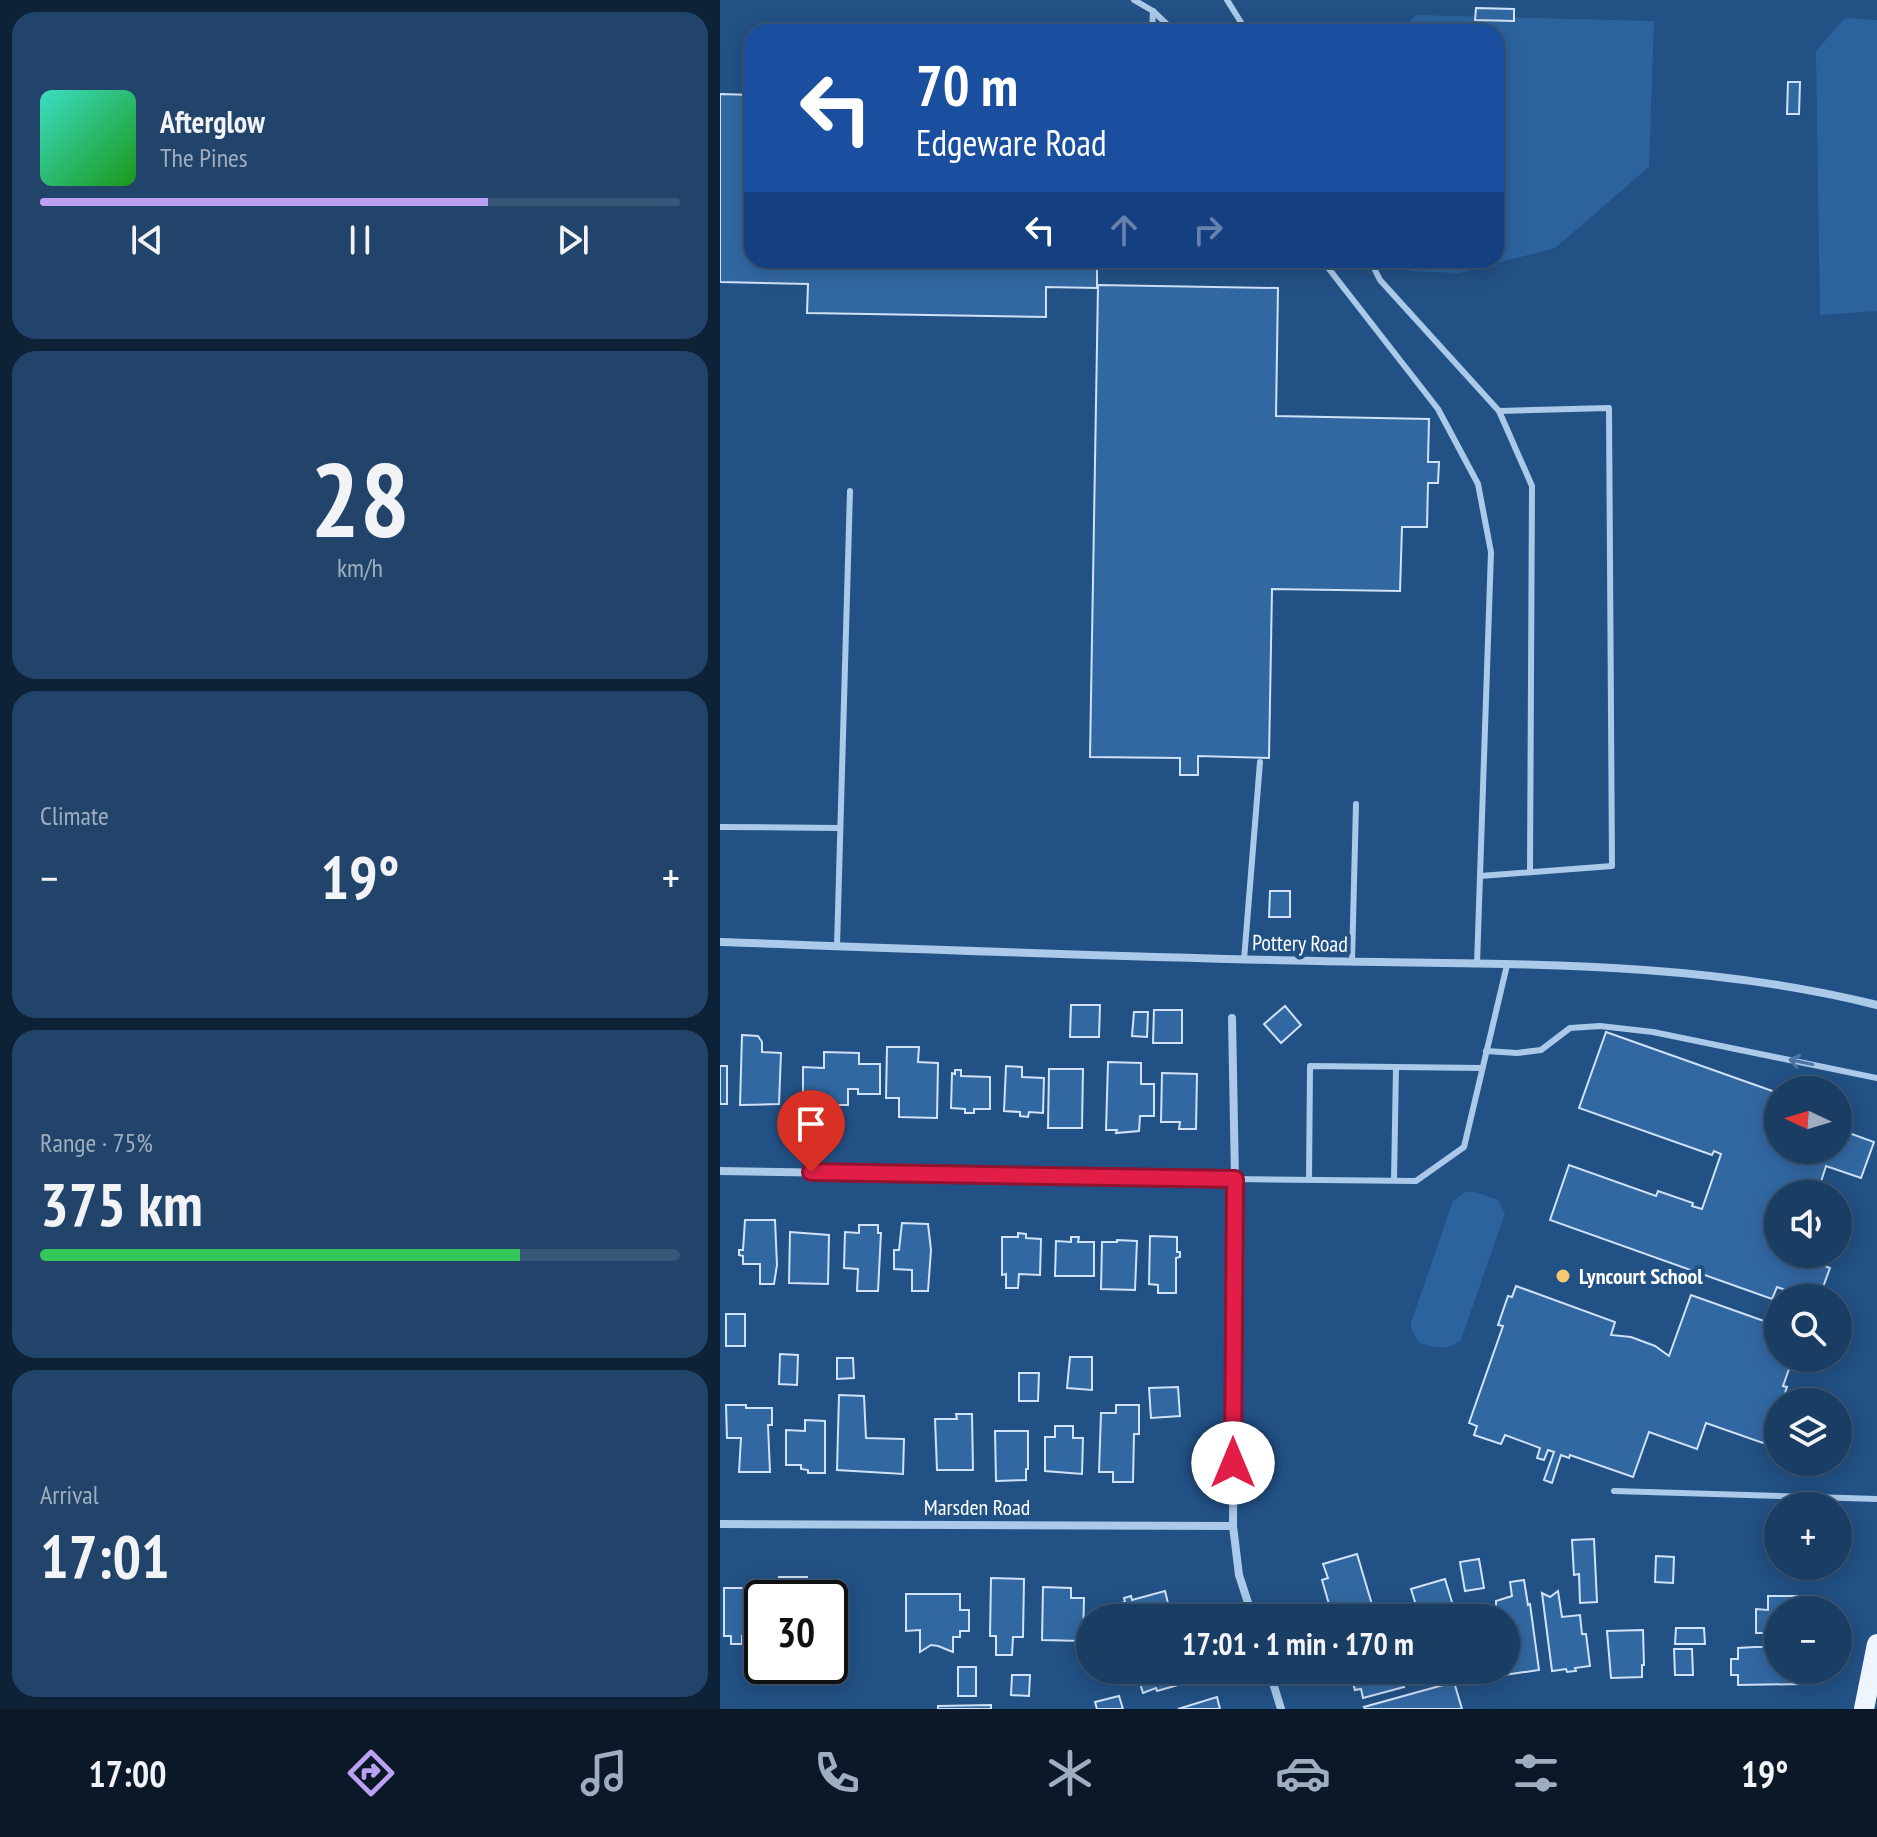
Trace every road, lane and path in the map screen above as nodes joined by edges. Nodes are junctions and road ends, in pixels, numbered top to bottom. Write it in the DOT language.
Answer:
graph roads {
  1 [pos="1134,0"];
  2 [pos="1227,0"];
  3 [pos="1153,11"];
  4 [pos="1152,24"];
  5 [pos="1167,24"];
  6 [pos="1242,24"];
  7 [pos="1328,268"];
  8 [pos="1374,268"];
  9 [pos="1499,411"];
  10 [pos="850,491"];
  11 [pos="1260,762"];
  12 [pos="1356,804"];
  13 [pos="720,827"];
  14 [pos="840,828"];
  15 [pos="1530,872"];
  16 [pos="1480,876"];
  17 [pos="720,942"];
  18 [pos="837,946"];
  19 [pos="1244,960"];
  20 [pos="1352,962"];
  21 [pos="1477,964"];
  22 [pos="1507,965"];
  23 [pos="1877,1005"];
  24 [pos="1232,1018"];
  25 [pos="1486,1051"];
  26 [pos="1396,1067"];
  27 [pos="1482,1068"];
  28 [pos="1877,1078"];
  29 [pos="720,1171"];
  30 [pos="1235,1179"];
  31 [pos="1309,1180"];
  32 [pos="1394,1180"];
  33 [pos="1614,1491"];
  34 [pos="1877,1499"];
  35 [pos="720,1524"];
  36 [pos="1233,1526"];
  37 [pos="1248,1604"];
  38 [pos="1877,1644"];
  39 [pos="1273,1684"];
  40 [pos="1281,1709"];
  41 [pos="1864,1709"];
  1 -- 3 [label="lane"];
  2 -- 6 [label="lane"];
  3 -- 4 [label="lane"];
  3 -- 5 [label="lane"];
  7 -- 16 [label="lane"];
  8 -- 9 [label="lane"];
  9 -- 15 [label="lane"];
  9 -- 15 [label="lane"];
  10 -- 14 [label="lane"];
  11 -- 19 [label="lane"];
  12 -- 20 [label="lane"];
  13 -- 14 [label="lane"];
  14 -- 18 [label="lane"];
  15 -- 16 [label="lane"];
  16 -- 21 [label="lane"];
  17 -- 18 [label="street, Pottery Road"];
  18 -- 19 [label="street, Pottery Road"];
  19 -- 20 [label="street, Pottery Road"];
  20 -- 21 [label="street, Pottery Road"];
  21 -- 22 [label="street, Pottery Road"];
  22 -- 23 [label="street, Pottery Road"];
  22 -- 25 [label="lane"];
  24 -- 30 [label="street"];
  25 -- 27 [label="lane"];
  28 -- 25 [label="lane, one-way"];
  26 -- 27 [label="lane"];
  26 -- 31 [label="lane"];
  26 -- 32 [label="lane"];
  27 -- 32 [label="lane"];
  29 -- 30 [label="street"];
  30 -- 31 [label="lane"];
  30 -- 36 [label="street"];
  31 -- 32 [label="lane"];
  33 -- 34 [label="lane"];
  35 -- 36 [label="street, Marsden Road"];
  36 -- 37 [label="street"];
  38 -- 41 [label="main road"];
  39 -- 40 [label="street"];
}
